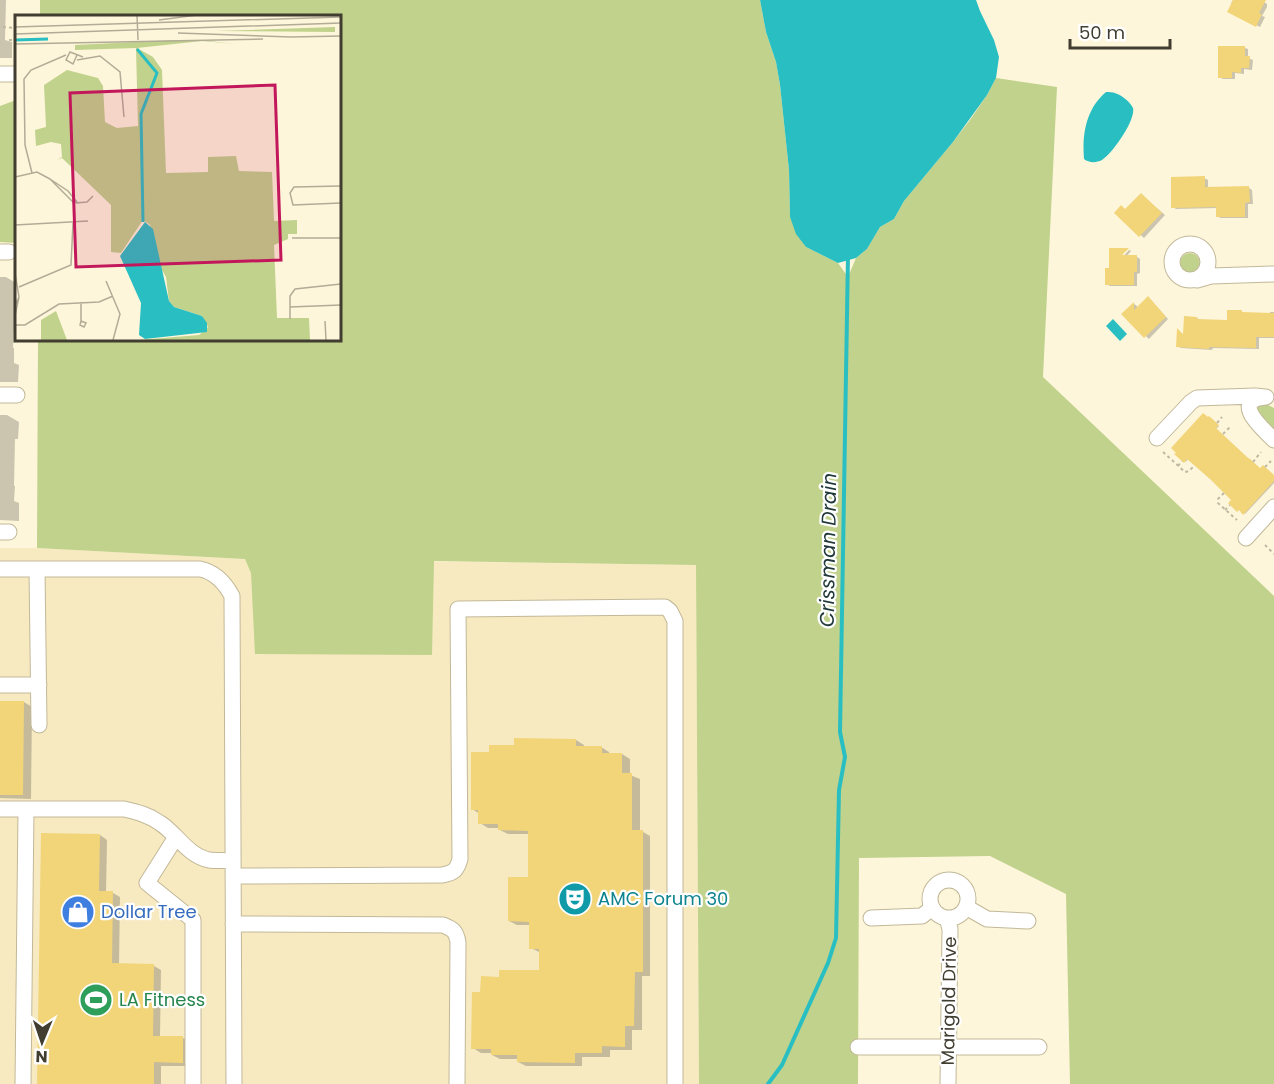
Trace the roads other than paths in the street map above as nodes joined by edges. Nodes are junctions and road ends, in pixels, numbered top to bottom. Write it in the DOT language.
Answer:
graph roads {
  1 [pos="1208,256"];
  2 [pos="1236,274"];
  3 [pos="1274,274"];
  4 [pos="1195,280"];
  5 [pos="0,395"];
  6 [pos="17,395"];
  7 [pos="1228,396"];
  8 [pos="1270,399"];
  9 [pos="1250,413"];
  10 [pos="1274,440"];
  11 [pos="1160,444"];
  12 [pos="1274,507"];
  13 [pos="1246,538"];
  14 [pos="37,568"];
  15 [pos="0,569"];
  16 [pos="0,685"];
  17 [pos="39,685"];
  18 [pos="39,725"];
  19 [pos="26,808"];
  20 [pos="0,809"];
  21 [pos="176,837"];
  22 [pos="233,868"];
  23 [pos="966,907"];
  24 [pos="932,908"];
  25 [pos="871,918"];
  26 [pos="947,918"];
  27 [pos="1028,921"];
  28 [pos="233,924"];
  29 [pos="858,1047"];
  30 [pos="948,1047"];
  31 [pos="1039,1047"];
  32 [pos="23,1084"];
  33 [pos="193,1084"];
  34 [pos="234,1084"];
  35 [pos="457,1084"];
  36 [pos="675,1084"];
  37 [pos="948,1084"];
  1 -- 2 [label="street"];
  1 -- 4 [label="street"];
  1 -- 4 [label="street"];
  2 -- 3 [label="street"];
  2 -- 4 [label="street"];
  5 -- 6 [label="street"];
  7 -- 8 [label="street"];
  7 -- 9 [label="street"];
  7 -- 11 [label="street"];
  8 -- 9 [label="street"];
  9 -- 10 [label="street"];
  12 -- 13 [label="street"];
  14 -- 15 [label="street"];
  14 -- 17 [label="street"];
  14 -- 22 [label="street"];
  16 -- 17 [label="street"];
  17 -- 18 [label="street"];
  19 -- 20 [label="street"];
  19 -- 21 [label="street"];
  19 -- 32 [label="street"];
  21 -- 22 [label="street"];
  21 -- 33 [label="street"];
  22 -- 28 [label="street"];
  22 -- 36 [label="street"];
  23 -- 24 [label="street"];
  23 -- 26 [label="street, Marigold Drive"];
  23 -- 27 [label="street"];
  24 -- 25 [label="street"];
  24 -- 26 [label="street, Marigold Drive"];
  26 -- 30 [label="street, Marigold Drive"];
  28 -- 34 [label="street"];
  28 -- 35 [label="street"];
  29 -- 30 [label="street"];
  30 -- 31 [label="street"];
  30 -- 37 [label="street, Marigold Drive"];
}
